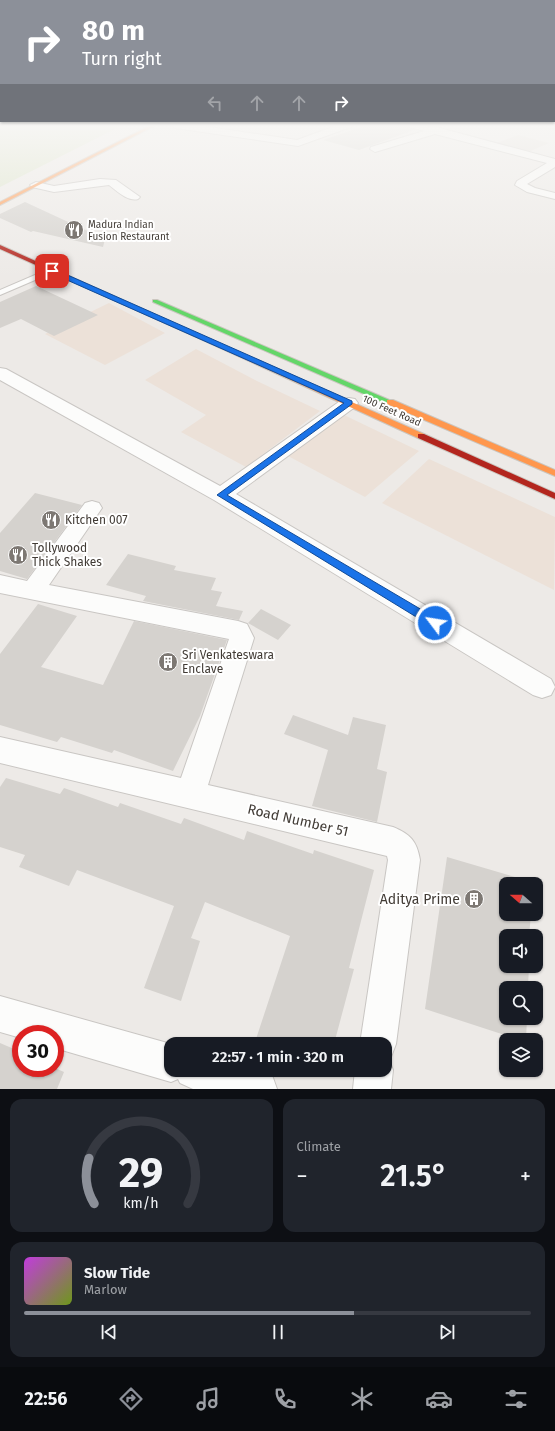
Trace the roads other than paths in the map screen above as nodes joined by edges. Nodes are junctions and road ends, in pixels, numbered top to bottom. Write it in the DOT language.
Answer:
graph roads {
  1 [pos="37,176"];
  2 [pos="54,176"];
  3 [pos="531,176"];
  4 [pos="36,185"];
  5 [pos="0,194"];
  6 [pos="134,196"];
  7 [pos="555,196"];
  8 [pos="0,204"];
  9 [pos="0,248"];
  10 [pos="52,271"];
  11 [pos="0,293"];
  12 [pos="145,296"];
  13 [pos="0,373"];
  14 [pos="349,402"];
  15 [pos="555,473"];
  16 [pos="221,495"];
  17 [pos="555,496"];
  18 [pos="92,508"];
  19 [pos="0,584"];
  20 [pos="32,591"];
  21 [pos="542,688"];
  22 [pos="0,750"];
  23 [pos="190,795"];
  24 [pos="0,1014"];
  25 [pos="379,1037"];
  26 [pos="164,1062"];
  27 [pos="217,1077"];
  28 [pos="373,1077"];
  29 [pos="258,1089"];
  30 [pos="372,1089"];
  1 -- 5 [label="main road"];
  2 -- 4 [label="main road"];
  3 -- 7 [label="street"];
  4 -- 6 [label="street"];
  4 -- 8 [label="main road"];
  9 -- 10 [label="main road, 100 Feet Road"];
  10 -- 11 [label="lane"];
  10 -- 14 [label="main road, 100 Feet Road"];
  12 -- 15 [label="main road, 100 Feet Road"];
  13 -- 16 [label="street"];
  14 -- 16 [label="street"];
  14 -- 17 [label="main road, 100 Feet Road"];
  16 -- 21 [label="street"];
  18 -- 20 [label="street"];
  19 -- 20 [label="street"];
  20 -- 23 [label="street"];
  22 -- 23 [label="street, Road Number 51"];
  23 -- 25 [label="street, Road Number 51"];
  24 -- 26 [label="street"];
  27 -- 29 [label="street"];
  28 -- 30 [label="street"];
}
